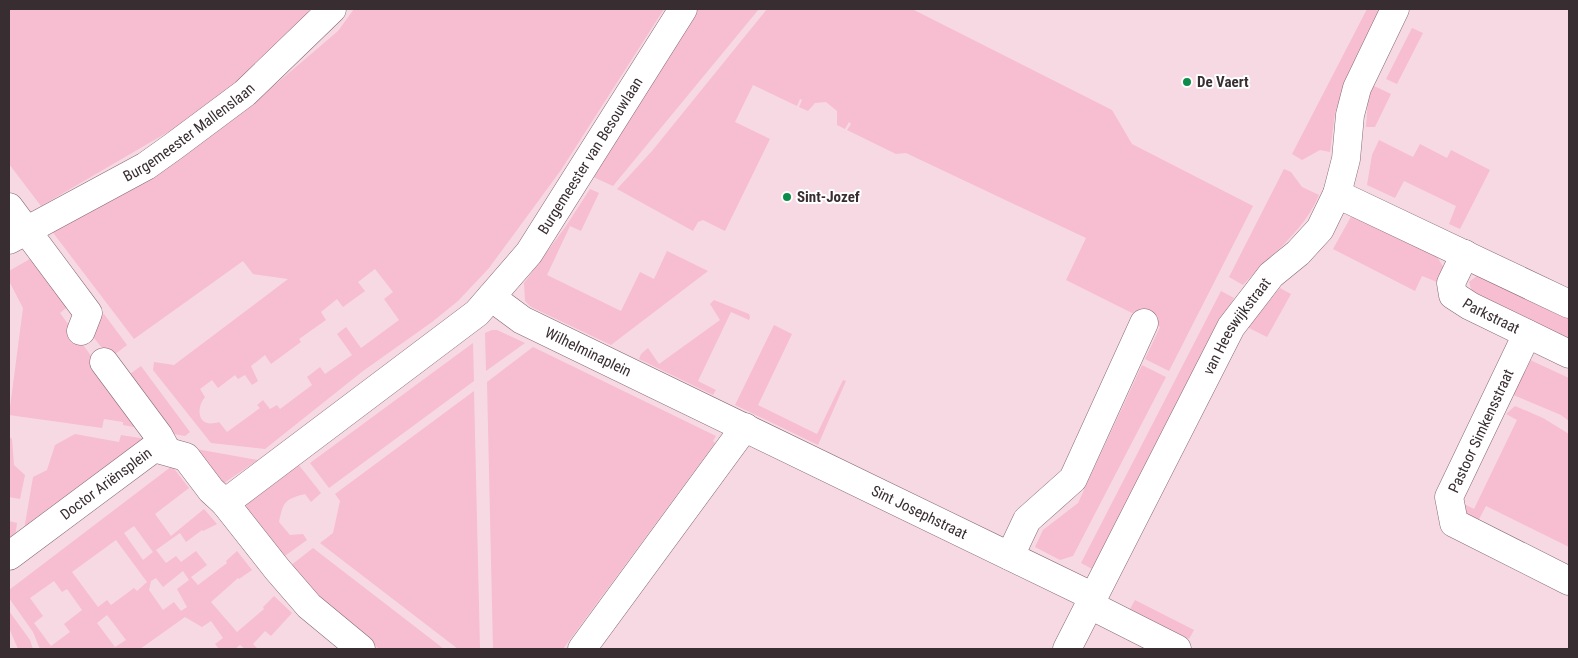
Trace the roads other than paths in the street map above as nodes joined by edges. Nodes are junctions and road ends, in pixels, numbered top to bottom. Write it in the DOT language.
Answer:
graph roads {
  1 [pos="332,9"];
  2 [pos="683,9"];
  3 [pos="1395,9"];
  4 [pos="1337,194"];
  5 [pos="9,207"];
  6 [pos="17,235"];
  7 [pos="1465,254"];
  8 [pos="491,297"];
  9 [pos="1569,304"];
  10 [pos="1144,323"];
  11 [pos="81,332"];
  12 [pos="1528,334"];
  13 [pos="1569,354"];
  14 [pos="104,362"];
  15 [pos="744,427"];
  16 [pos="167,451"];
  17 [pos="226,503"];
  18 [pos="9,556"];
  19 [pos="1010,556"];
  20 [pos="1569,581"];
  21 [pos="1092,601"];
  22 [pos="361,649"];
  23 [pos="582,649"];
  24 [pos="1067,649"];
  25 [pos="1177,649"];
  1 -- 6 [label="street, Burgemeester Mallenslaan"];
  2 -- 8 [label="street, Burgemeester van Besouwlaan"];
  3 -- 4 [label="street, van Heeswijkstraat"];
  4 -- 7 [label="street"];
  4 -- 21 [label="street, van Heeswijkstraat"];
  5 -- 6 [label="street"];
  6 -- 11 [label="street"];
  7 -- 9 [label="street"];
  7 -- 12 [label="street, Parkstraat"];
  8 -- 15 [label="street, Wilhelminaplein"];
  8 -- 17 [label="street"];
  10 -- 19 [label="street"];
  12 -- 13 [label="street, Parkstraat"];
  12 -- 20 [label="street, Pastoor Simkensstraat"];
  14 -- 16 [label="street, Doctor Ariënsplein"];
  15 -- 19 [label="street, Sint Josephstraat"];
  15 -- 23 [label="street"];
  16 -- 17 [label="street"];
  16 -- 18 [label="street, Doctor Ariënsplein"];
  17 -- 22 [label="street"];
  19 -- 21 [label="street, Sint Josephstraat"];
  21 -- 24 [label="street, van Heeswijkstraat"];
  21 -- 25 [label="street, Sint Josephstraat"];
}
